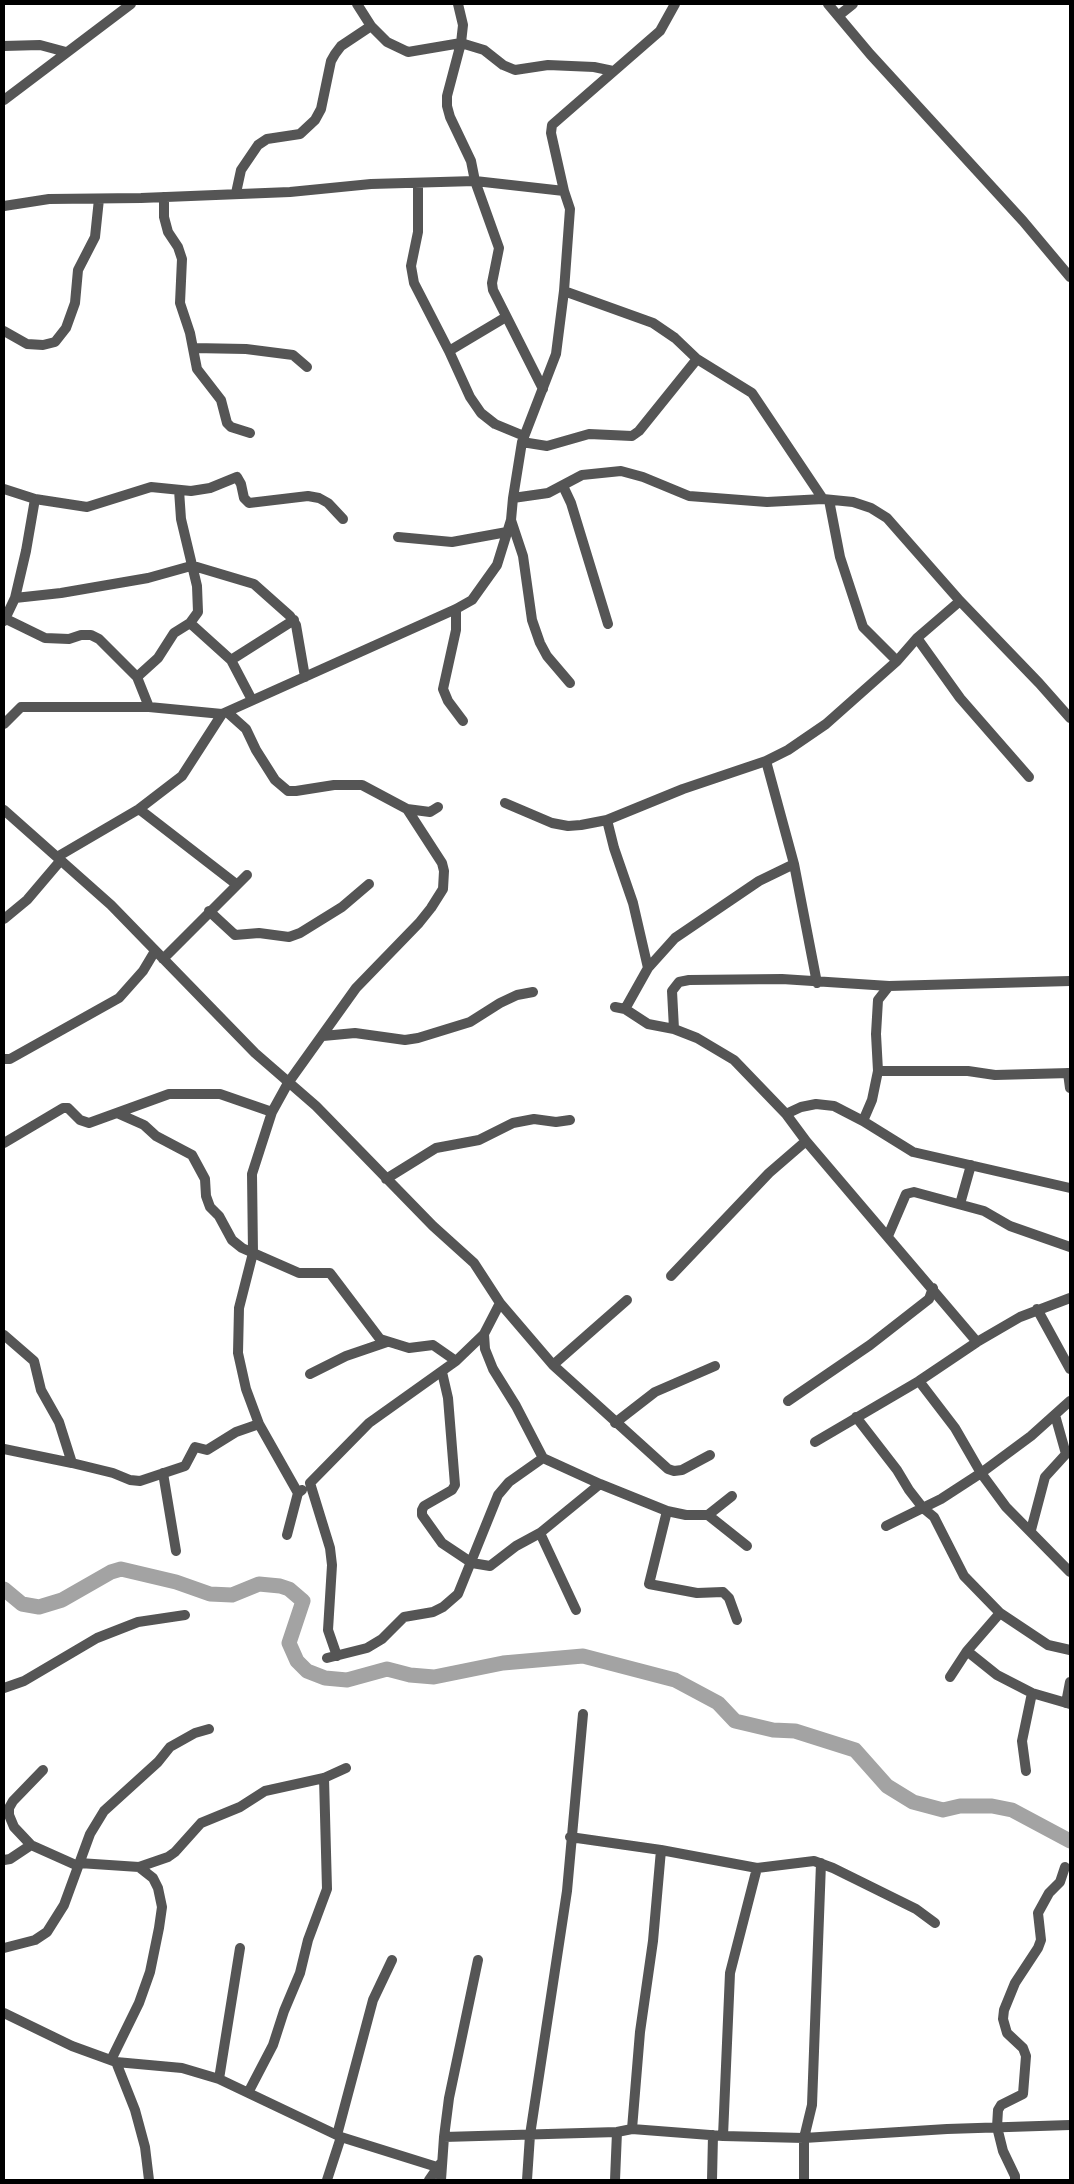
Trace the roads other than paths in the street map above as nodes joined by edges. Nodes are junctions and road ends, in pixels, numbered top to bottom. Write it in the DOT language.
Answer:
graph roads {
  1 [pos="131,4"];
  2 [pos="357,4"];
  3 [pos="458,4"];
  4 [pos="675,4"];
  5 [pos="828,4"];
  6 [pos="853,4"];
  7 [pos="838,16"];
  8 [pos="371,26"];
  9 [pos="462,43"];
  10 [pos="4,46"];
  11 [pos="66,52"];
  12 [pos="614,71"];
  13 [pos="4,100"];
  14 [pos="474,182"];
  15 [pos="418,183"];
  16 [pos="564,191"];
  17 [pos="236,193"];
  18 [pos="164,197"];
  19 [pos="99,199"];
  20 [pos="4,206"];
  21 [pos="1070,277"];
  22 [pos="564,291"];
  23 [pos="506,317"];
  24 [pos="4,331"];
  25 [pos="193,348"];
  26 [pos="449,351"];
  27 [pos="697,359"];
  28 [pos="307,366"];
  29 [pos="543,389"];
  30 [pos="250,433"];
  31 [pos="523,439"];
  32 [pos="563,486"];
  33 [pos="4,489"];
  34 [pos="179,490"];
  35 [pos="513,498"];
  36 [pos="35,499"];
  37 [pos="826,499"];
  38 [pos="343,519"];
  39 [pos="512,520"];
  40 [pos="507,532"];
  41 [pos="398,537"];
  42 [pos="191,566"];
  43 [pos="16,598"];
  44 [pos="960,601"];
  45 [pos="456,609"];
  46 [pos="4,619"];
  47 [pos="294,620"];
  48 [pos="190,622"];
  49 [pos="608,624"];
  50 [pos="917,638"];
  51 [pos="231,660"];
  52 [pos="897,661"];
  53 [pos="138,677"];
  54 [pos="305,677"];
  55 [pos="570,683"];
  56 [pos="252,700"];
  57 [pos="149,707"];
  58 [pos="224,713"];
  59 [pos="1070,718"];
  60 [pos="463,721"];
  61 [pos="4,724"];
  62 [pos="766,761"];
  63 [pos="1029,777"];
  64 [pos="505,803"];
  65 [pos="438,806"];
  66 [pos="407,808"];
  67 [pos="139,809"];
  68 [pos="4,810"];
  69 [pos="607,820"];
  70 [pos="59,859"];
  71 [pos="794,864"];
  72 [pos="247,875"];
  73 [pos="236,884"];
  74 [pos="369,884"];
  75 [pos="209,911"];
  76 [pos="4,919"];
  77 [pos="155,950"];
  78 [pos="163,959"];
  79 [pos="648,968"];
  80 [pos="1070,981"];
  81 [pos="817,983"];
  82 [pos="889,986"];
  83 [pos="533,992"];
  84 [pos="614,1007"];
  85 [pos="625,1009"];
  86 [pos="674,1029"];
  87 [pos="323,1036"];
  88 [pos="4,1059"];
  89 [pos="878,1071"];
  90 [pos="1069,1073"];
  91 [pos="288,1083"];
  92 [pos="1070,1088"];
  93 [pos="272,1112"];
  94 [pos="117,1113"];
  95 [pos="786,1114"];
  96 [pos="570,1120"];
  97 [pos="863,1121"];
  98 [pos="806,1141"];
  99 [pos="4,1142"];
  100 [pos="971,1165"];
  101 [pos="386,1179"];
  102 [pos="1070,1188"];
  103 [pos="960,1204"];
  104 [pos="888,1236"];
  105 [pos="1070,1247"];
  106 [pos="253,1253"];
  107 [pos="671,1276"];
  108 [pos="933,1288"];
  109 [pos="941,1298"];
  110 [pos="1070,1298"];
  111 [pos="929,1299"];
  112 [pos="627,1300"];
  113 [pos="500,1303"];
  114 [pos="1038,1310"];
  115 [pos="4,1334"];
  116 [pos="484,1334"];
  117 [pos="387,1342"];
  118 [pos="977,1342"];
  119 [pos="456,1361"];
  120 [pos="553,1364"];
  121 [pos="715,1366"];
  122 [pos="1070,1369"];
  123 [pos="442,1372"];
  124 [pos="310,1374"];
  125 [pos="919,1381"];
  126 [pos="788,1401"];
  127 [pos="1070,1401"];
  128 [pos="1055,1415"];
  129 [pos="856,1417"];
  130 [pos="615,1423"];
  131 [pos="259,1424"];
  132 [pos="815,1442"];
  133 [pos="4,1450"];
  134 [pos="710,1455"];
  135 [pos="543,1458"];
  136 [pos="72,1463"];
  137 [pos="163,1473"];
  138 [pos="980,1473"];
  139 [pos="310,1483"];
  140 [pos="600,1484"];
  141 [pos="298,1493"];
  142 [pos="732,1496"];
  143 [pos="923,1508"];
  144 [pos="667,1511"];
  145 [pos="708,1515"];
  146 [pos="886,1526"];
  147 [pos="1031,1530"];
  148 [pos="540,1532"];
  149 [pos="287,1535"];
  150 [pos="747,1546"];
  151 [pos="176,1550"];
  152 [pos="472,1563"];
  153 [pos="1070,1572"];
  154 [pos="576,1610"];
  155 [pos="1000,1613"];
  156 [pos="185,1615"];
  157 [pos="737,1620"];
  158 [pos="1070,1650"];
  159 [pos="967,1651"];
  160 [pos="950,1677"];
  161 [pos="1070,1682"];
  162 [pos="4,1688"];
  163 [pos="1032,1693"];
  164 [pos="1068,1704"];
  165 [pos="583,1714"];
  166 [pos="208,1729"];
  167 [pos="346,1768"];
  168 [pos="43,1770"];
  169 [pos="1026,1771"];
  170 [pos="324,1778"];
  171 [pos="570,1837"];
  172 [pos="31,1845"];
  173 [pos="661,1850"];
  174 [pos="4,1860"];
  175 [pos="821,1863"];
  176 [pos="79,1864"];
  177 [pos="139,1867"];
  178 [pos="1065,1867"];
  179 [pos="757,1868"];
  180 [pos="935,1923"];
  181 [pos="4,1948"];
  182 [pos="240,1948"];
  183 [pos="392,1960"];
  184 [pos="478,1960"];
  185 [pos="4,2013"];
  186 [pos="113,2061"];
  187 [pos="219,2078"];
  188 [pos="249,2091"];
  189 [pos="1070,2125"];
  190 [pos="998,2127"];
  191 [pos="632,2129"];
  192 [pos="617,2132"];
  193 [pos="530,2135"];
  194 [pos="339,2136"];
  195 [pos="718,2136"];
  196 [pos="444,2137"];
  197 [pos="804,2138"];
  198 [pos="440,2164"];
  199 [pos="150,2180"];
  200 [pos="326,2180"];
  201 [pos="430,2180"];
  202 [pos="442,2180"];
  203 [pos="527,2180"];
  204 [pos="615,2180"];
  205 [pos="712,2180"];
  206 [pos="804,2180"];
  207 [pos="1015,2180"];
  1 -- 11 [label="street"];
  2 -- 8 [label="street"];
  3 -- 9 [label="street"];
  4 -- 12 [label="street"];
  5 -- 7 [label="street"];
  6 -- 7 [label="street"];
  7 -- 21 [label="street"];
  8 -- 9 [label="street"];
  8 -- 17 [label="street"];
  9 -- 12 [label="street"];
  9 -- 14 [label="street"];
  10 -- 11 [label="street"];
  11 -- 13 [label="street"];
  12 -- 16 [label="street"];
  14 -- 15 [label="street"];
  14 -- 16 [label="street"];
  14 -- 23 [label="street"];
  15 -- 17 [label="street"];
  15 -- 26 [label="street"];
  16 -- 22 [label="street"];
  17 -- 18 [label="street"];
  18 -- 19 [label="street"];
  18 -- 25 [label="street"];
  19 -- 20 [label="street"];
  19 -- 24 [label="street"];
  22 -- 27 [label="street"];
  22 -- 29 [label="street"];
  23 -- 26 [label="street"];
  23 -- 29 [label="street"];
  25 -- 28 [label="street"];
  25 -- 30 [label="street"];
  26 -- 31 [label="street"];
  27 -- 31 [label="street"];
  27 -- 37 [label="street"];
  29 -- 31 [label="street"];
  31 -- 35 [label="street"];
  32 -- 35 [label="street"];
  32 -- 37 [label="street"];
  32 -- 49 [label="street"];
  33 -- 36 [label="street"];
  34 -- 36 [label="street"];
  34 -- 38 [label="street"];
  34 -- 42 [label="street"];
  35 -- 39 [label="street"];
  36 -- 43 [label="street"];
  37 -- 44 [label="street"];
  37 -- 52 [label="street"];
  39 -- 40 [label="street"];
  39 -- 55 [label="street"];
  40 -- 41 [label="street"];
  40 -- 45 [label="street"];
  42 -- 43 [label="street"];
  42 -- 47 [label="street"];
  42 -- 48 [label="street"];
  43 -- 46 [label="street"];
  44 -- 50 [label="street"];
  44 -- 59 [label="street"];
  45 -- 54 [label="street"];
  45 -- 60 [label="street"];
  46 -- 53 [label="street"];
  47 -- 51 [label="street"];
  47 -- 54 [label="street"];
  48 -- 51 [label="street"];
  48 -- 53 [label="street"];
  50 -- 52 [label="street"];
  50 -- 63 [label="street"];
  51 -- 56 [label="street"];
  52 -- 62 [label="street"];
  53 -- 57 [label="street"];
  54 -- 56 [label="street"];
  56 -- 58 [label="street"];
  57 -- 58 [label="street"];
  57 -- 61 [label="street"];
  58 -- 66 [label="street"];
  58 -- 67 [label="street"];
  62 -- 69 [label="street"];
  62 -- 71 [label="street"];
  64 -- 69 [label="street"];
  65 -- 66 [label="street"];
  66 -- 87 [label="street"];
  67 -- 70 [label="street"];
  67 -- 73 [label="street"];
  68 -- 70 [label="street"];
  69 -- 79 [label="street"];
  70 -- 76 [label="street"];
  70 -- 77 [label="street"];
  71 -- 79 [label="street"];
  71 -- 81 [label="street"];
  72 -- 73 [label="street"];
  73 -- 75 [label="street"];
  74 -- 75 [label="street"];
  75 -- 78 [label="street"];
  77 -- 78 [label="street"];
  77 -- 88 [label="street"];
  78 -- 91 [label="street"];
  79 -- 85 [label="street"];
  80 -- 82 [label="street"];
  81 -- 82 [label="street"];
  81 -- 86 [label="street"];
  82 -- 89 [label="street"];
  83 -- 87 [label="street"];
  84 -- 85 [label="street"];
  85 -- 86 [label="street"];
  86 -- 95 [label="street"];
  87 -- 91 [label="street"];
  89 -- 90 [label="street"];
  89 -- 97 [label="street"];
  90 -- 92 [label="street"];
  91 -- 93 [label="street"];
  91 -- 101 [label="street"];
  93 -- 94 [label="street"];
  93 -- 106 [label="street"];
  94 -- 99 [label="street"];
  94 -- 106 [label="street"];
  95 -- 97 [label="street"];
  95 -- 98 [label="street"];
  96 -- 101 [label="street"];
  97 -- 100 [label="street"];
  98 -- 104 [label="street"];
  98 -- 107 [label="street"];
  100 -- 102 [label="street"];
  100 -- 103 [label="street"];
  101 -- 113 [label="street"];
  103 -- 104 [label="street"];
  103 -- 105 [label="street"];
  104 -- 108 [label="street"];
  106 -- 117 [label="street"];
  106 -- 131 [label="street"];
  108 -- 109 [label="street"];
  108 -- 111 [label="street"];
  109 -- 111 [label="street"];
  109 -- 118 [label="street"];
  110 -- 114 [label="street"];
  111 -- 126 [label="street"];
  112 -- 120 [label="street"];
  113 -- 116 [label="street"];
  113 -- 120 [label="street"];
  114 -- 118 [label="street"];
  114 -- 122 [label="street"];
  115 -- 136 [label="street"];
  116 -- 119 [label="street"];
  116 -- 135 [label="street"];
  117 -- 119 [label="street"];
  117 -- 124 [label="street"];
  118 -- 125 [label="street"];
  119 -- 123 [label="street"];
  120 -- 130 [label="street"];
  121 -- 130 [label="street"];
  123 -- 139 [label="street"];
  123 -- 152 [label="street"];
  125 -- 129 [label="street"];
  125 -- 138 [label="street"];
  127 -- 128 [label="street"];
  128 -- 138 [label="street"];
  128 -- 147 [label="street"];
  129 -- 132 [label="street"];
  129 -- 143 [label="street"];
  130 -- 134 [label="street"];
  131 -- 137 [label="street"];
  131 -- 141 [label="street"];
  133 -- 136 [label="street"];
  135 -- 140 [label="street"];
  135 -- 152 [label="street"];
  136 -- 137 [label="street"];
  137 -- 151 [label="street"];
  138 -- 143 [label="street"];
  138 -- 147 [label="street"];
  139 -- 141 [label="street"];
  139 -- 152 [label="street"];
  140 -- 144 [label="street"];
  140 -- 148 [label="street"];
  141 -- 149 [label="street"];
  142 -- 145 [label="street"];
  143 -- 146 [label="street"];
  143 -- 155 [label="street"];
  144 -- 145 [label="street"];
  144 -- 157 [label="street"];
  145 -- 150 [label="street"];
  147 -- 153 [label="street"];
  148 -- 152 [label="street"];
  148 -- 154 [label="street"];
  155 -- 158 [label="street"];
  155 -- 159 [label="street"];
  156 -- 162 [label="street"];
  159 -- 160 [label="street"];
  159 -- 163 [label="street"];
  161 -- 164 [label="street"];
  163 -- 164 [label="street"];
  163 -- 169 [label="street"];
  165 -- 171 [label="street"];
  166 -- 176 [label="street"];
  167 -- 170 [label="street"];
  168 -- 172 [label="street"];
  170 -- 177 [label="street"];
  170 -- 188 [label="street"];
  171 -- 173 [label="street"];
  171 -- 193 [label="street"];
  172 -- 174 [label="street"];
  172 -- 176 [label="street"];
  173 -- 179 [label="street"];
  173 -- 191 [label="street"];
  175 -- 179 [label="street"];
  175 -- 180 [label="street"];
  175 -- 197 [label="street"];
  176 -- 177 [label="street"];
  176 -- 181 [label="street"];
  177 -- 186 [label="street"];
  178 -- 190 [label="street"];
  179 -- 195 [label="street"];
  182 -- 187 [label="street"];
  183 -- 194 [label="street"];
  184 -- 196 [label="street"];
  185 -- 186 [label="street"];
  186 -- 187 [label="street"];
  186 -- 199 [label="street"];
  187 -- 188 [label="street"];
  188 -- 194 [label="street"];
  189 -- 190 [label="street"];
  190 -- 197 [label="street"];
  190 -- 207 [label="street"];
  191 -- 192 [label="street"];
  191 -- 195 [label="street"];
  192 -- 193 [label="street"];
  192 -- 204 [label="street"];
  193 -- 196 [label="street"];
  193 -- 203 [label="street"];
  194 -- 198 [label="street"];
  194 -- 200 [label="street"];
  195 -- 197 [label="street"];
  195 -- 205 [label="street"];
  196 -- 198 [label="street"];
  197 -- 206 [label="street"];
  198 -- 201 [label="street"];
  198 -- 202 [label="street"];
}
